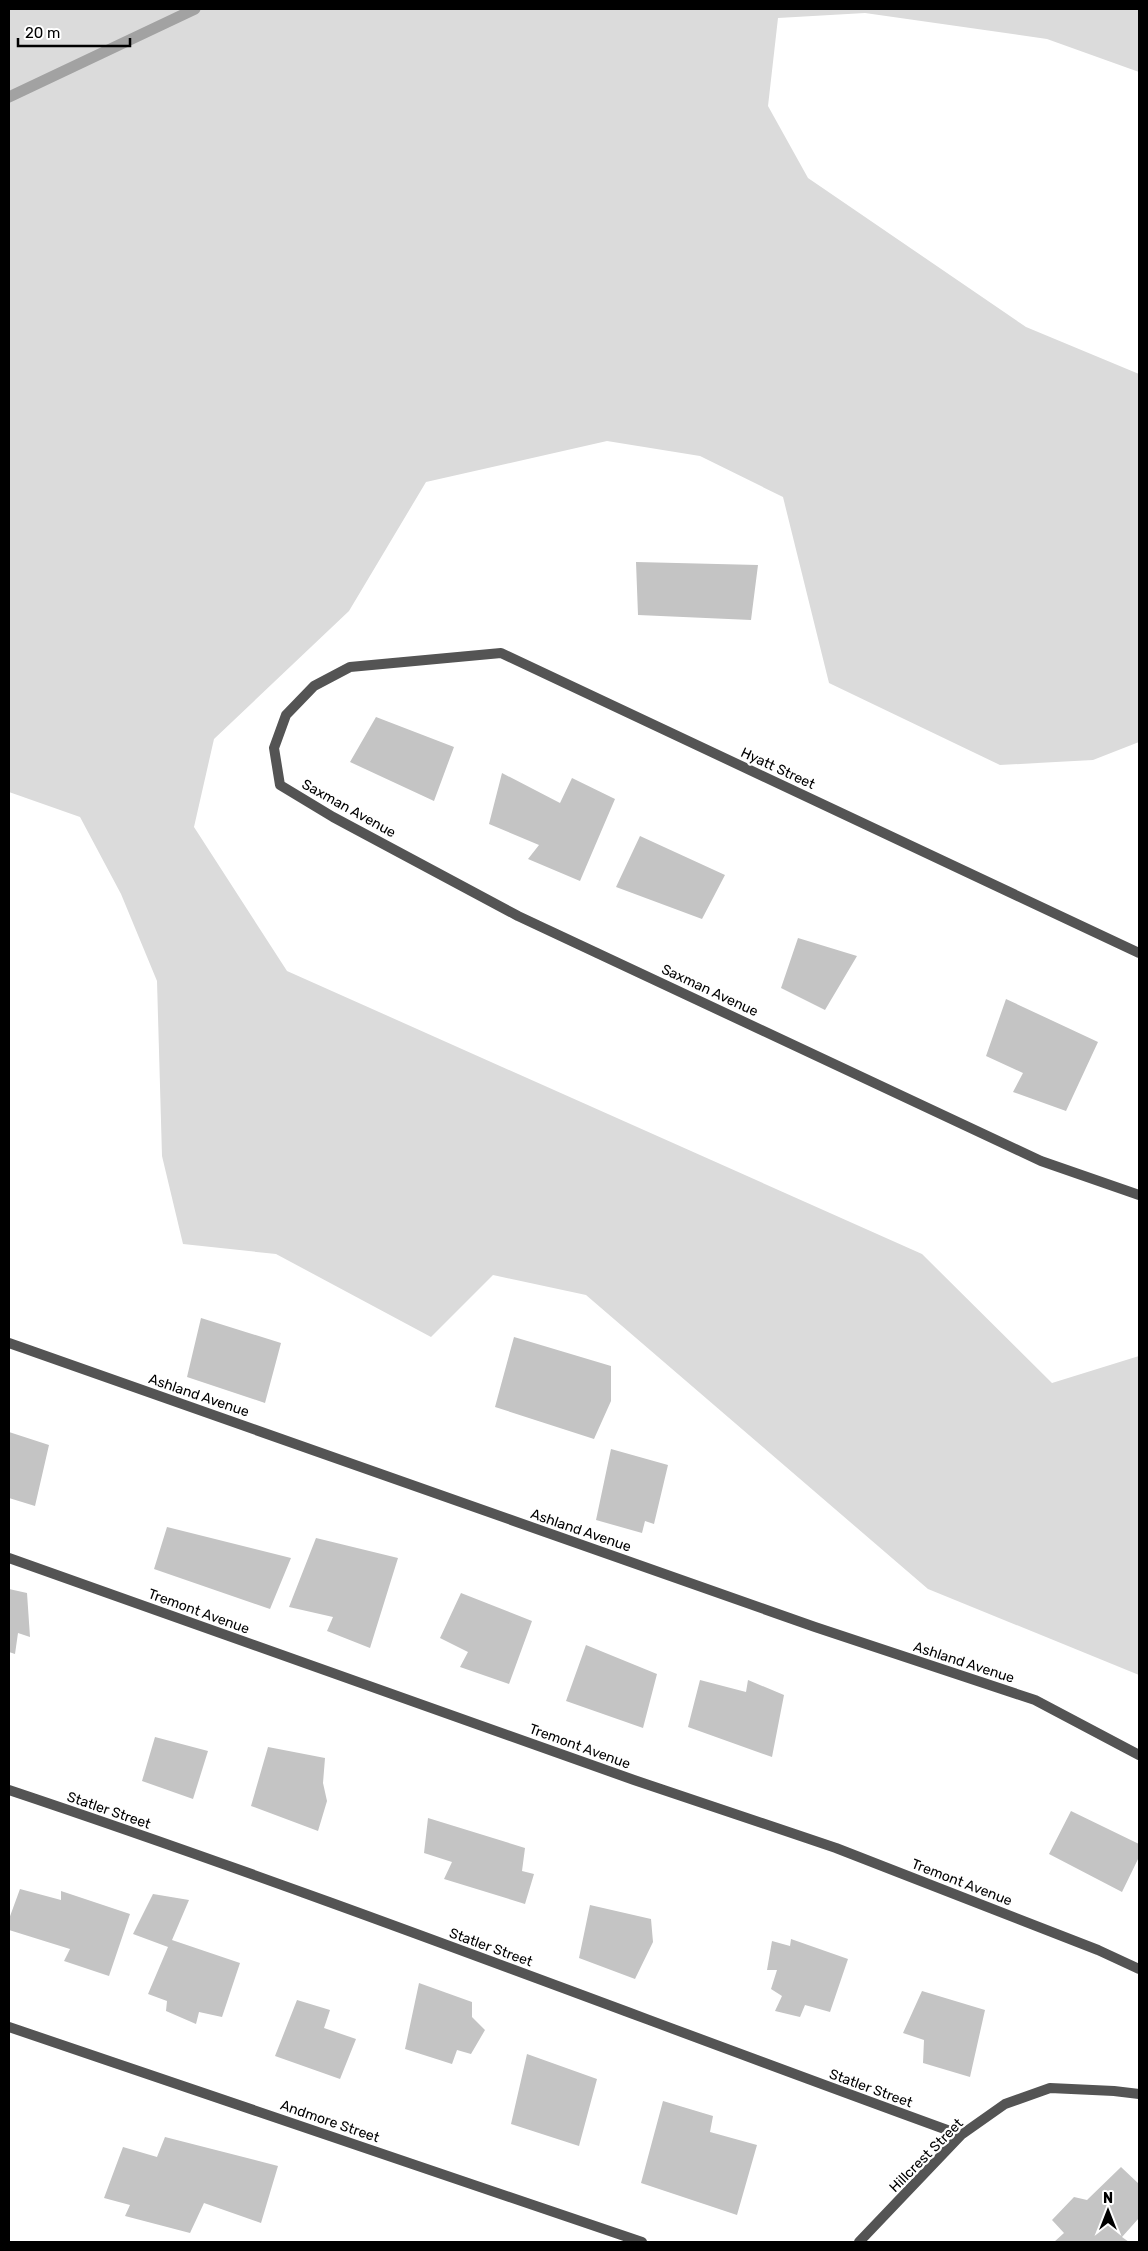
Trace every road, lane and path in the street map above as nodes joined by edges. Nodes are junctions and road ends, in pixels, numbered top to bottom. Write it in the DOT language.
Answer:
graph roads {
  1 [pos="280,785"];
  2 [pos="1139,953"];
  3 [pos="1139,1195"];
  4 [pos="9,1342"];
  5 [pos="9,1558"];
  6 [pos="1139,1756"];
  7 [pos="9,1790"];
  8 [pos="1139,1969"];
  9 [pos="9,2027"];
  10 [pos="1139,2094"];
  11 [pos="961,2136"];
  12 [pos="642,2242"];
  13 [pos="859,2242"];
  1 -- 2 [label="street, Hyatt Street"];
  1 -- 3 [label="street, Saxman Avenue"];
  4 -- 6 [label="street, Ashland Avenue"];
  5 -- 8 [label="street, Tremont Avenue"];
  7 -- 11 [label="street, Statler Street"];
  9 -- 12 [label="street, Andmore Street"];
  10 -- 11 [label="street, Hillcrest Street"];
  11 -- 13 [label="street, Hillcrest Street"];
}
